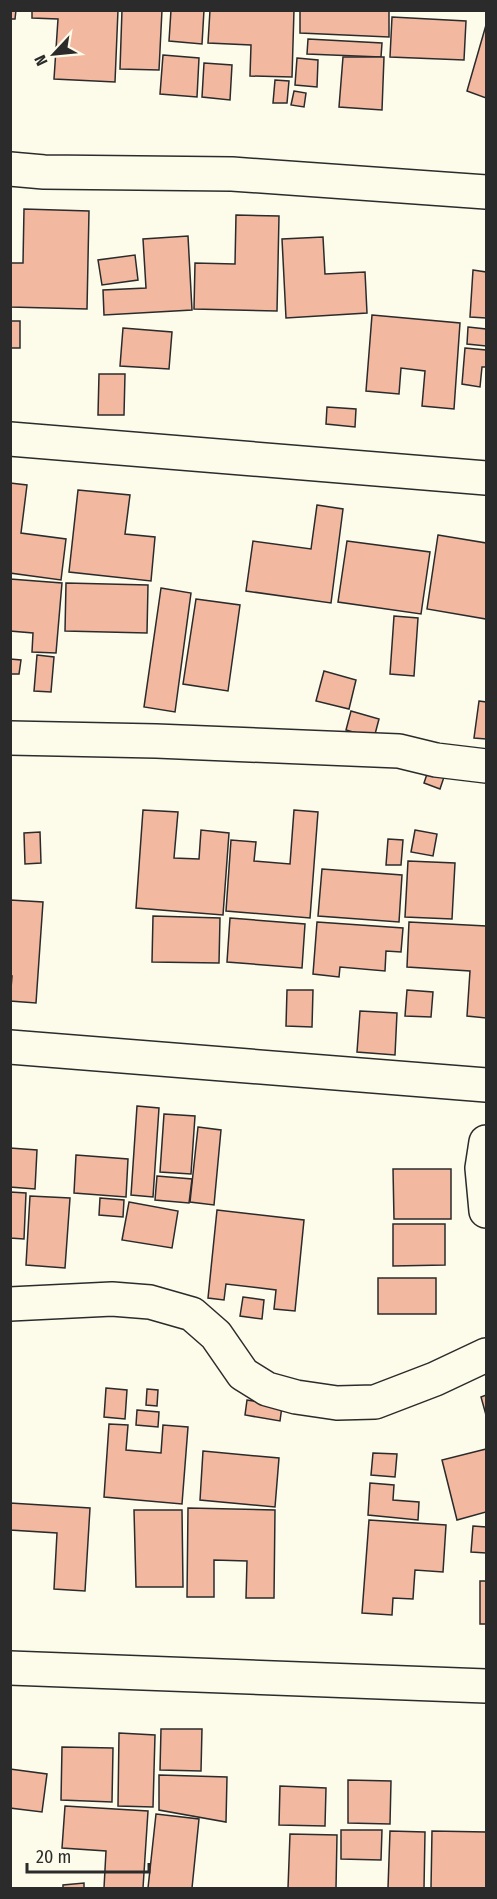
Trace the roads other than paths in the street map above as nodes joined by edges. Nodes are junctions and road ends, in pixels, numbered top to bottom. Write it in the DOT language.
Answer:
graph roads {
  1 [pos="10,169"];
  2 [pos="486,192"];
  3 [pos="10,439"];
  4 [pos="486,478"];
  5 [pos="10,738"];
  6 [pos="486,766"];
  7 [pos="10,1047"];
  8 [pos="486,1085"];
  9 [pos="486,1142"];
  10 [pos="486,1211"];
  11 [pos="10,1304"];
  12 [pos="486,1355"];
  13 [pos="10,1668"];
  14 [pos="486,1686"];
  1 -- 2 [label="street"];
  3 -- 4 [label="street"];
  5 -- 6 [label="street"];
  7 -- 8 [label="street"];
  9 -- 10 [label="street"];
  11 -- 12 [label="street"];
  13 -- 14 [label="street"];
}
